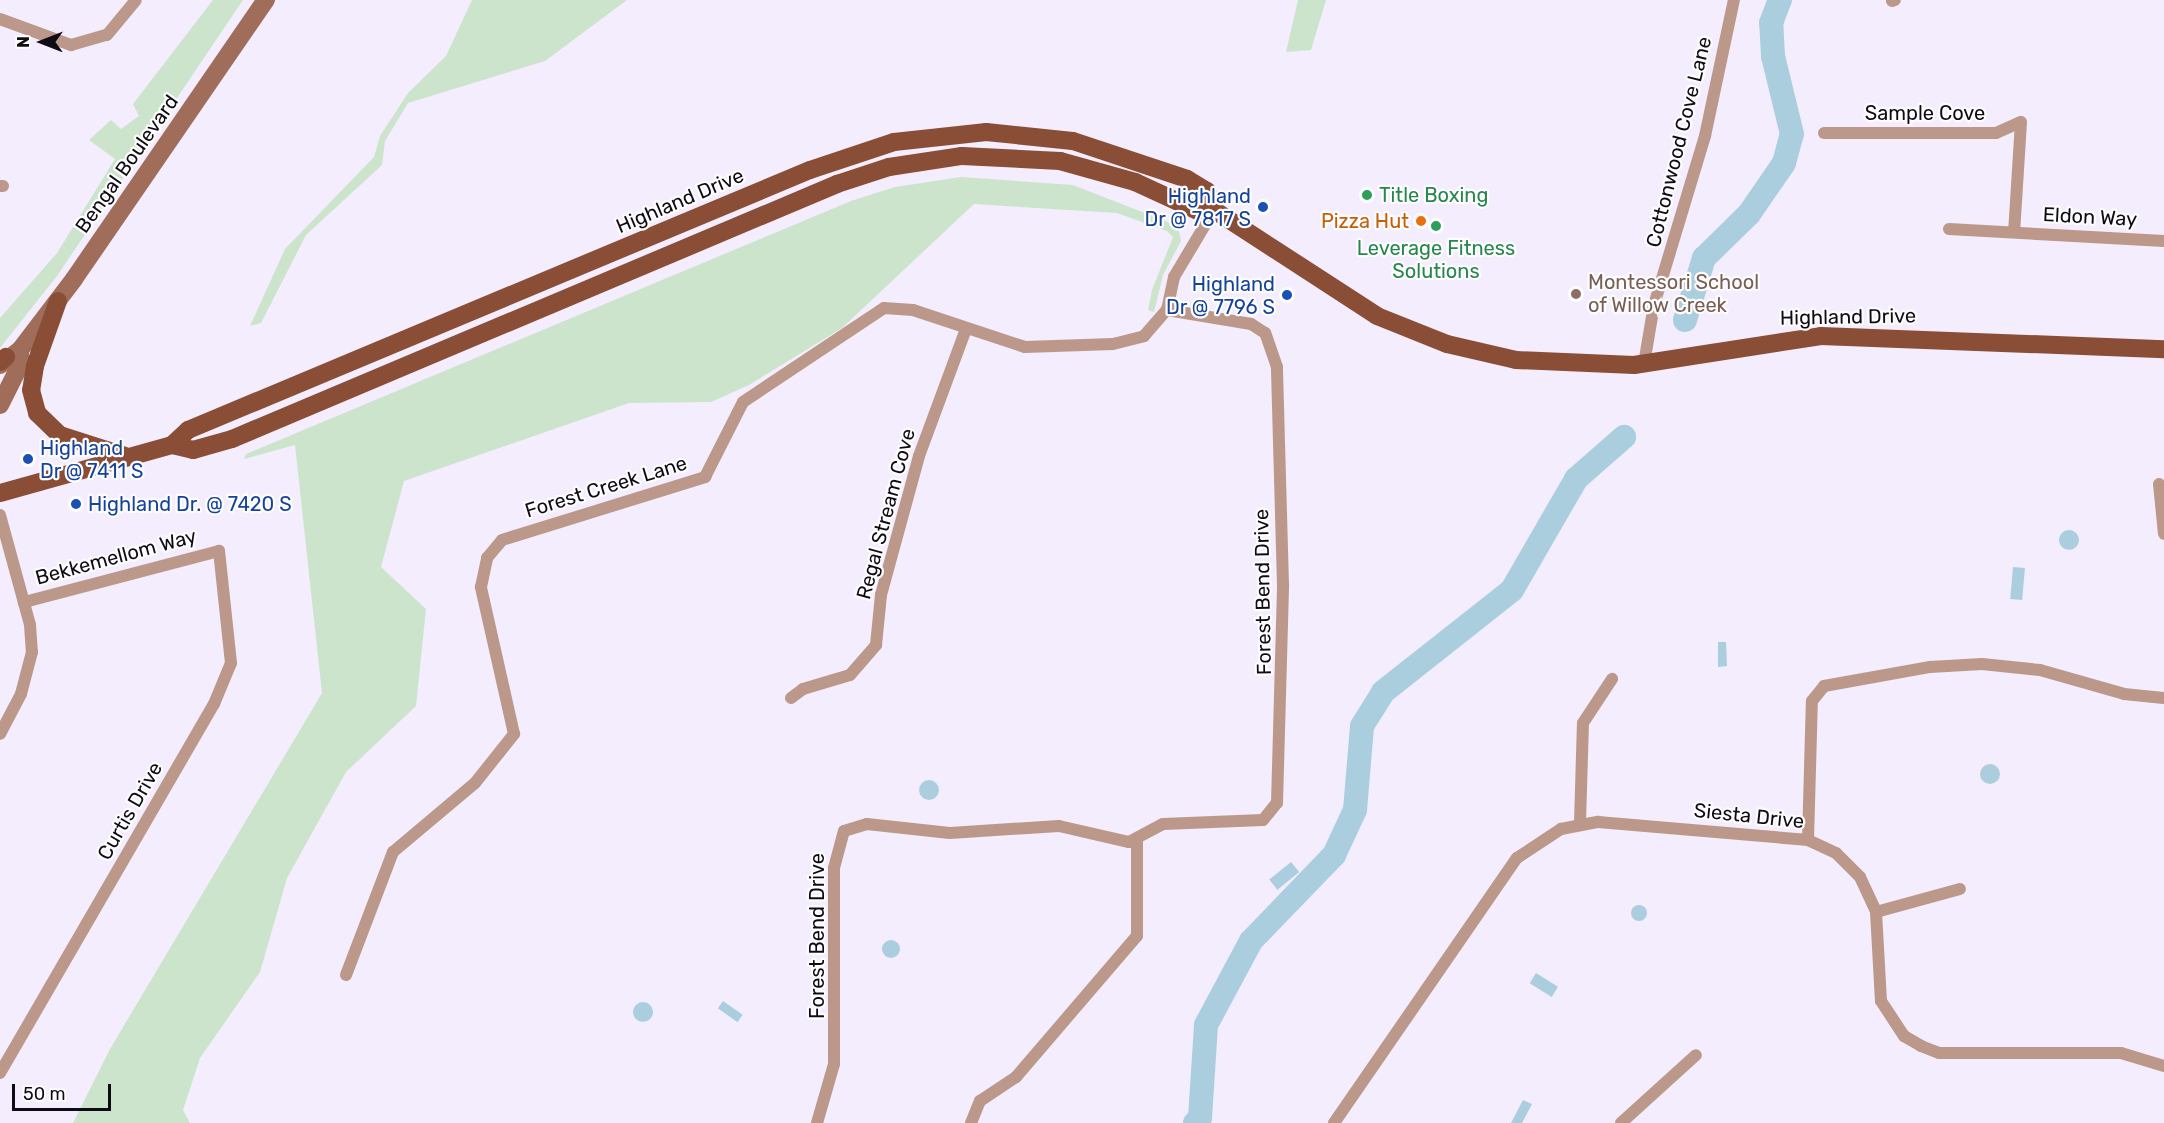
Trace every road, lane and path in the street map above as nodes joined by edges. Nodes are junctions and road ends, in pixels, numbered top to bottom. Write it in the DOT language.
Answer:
graph roads {
  1 [pos="136,0"];
  2 [pos="266,0"];
  3 [pos="1734,0"];
  4 [pos="0,19"];
  5 [pos="1824,133"];
  6 [pos="1214,210"];
  7 [pos="1949,228"];
  8 [pos="2014,232"];
  9 [pos="2164,241"];
  10 [pos="57,301"];
  11 [pos="1167,310"];
  12 [pos="966,329"];
  13 [pos="2164,349"];
  14 [pos="6,358"];
  15 [pos="1644,364"];
  16 [pos="0,405"];
  17 [pos="127,457"];
  18 [pos="2159,484"];
  19 [pos="0,493"];
  20 [pos="0,515"];
  21 [pos="2164,534"];
  22 [pos="219,551"];
  23 [pos="24,602"];
  24 [pos="1612,679"];
  25 [pos="790,698"];
  26 [pos="2164,698"];
  27 [pos="0,734"];
  28 [pos="1580,823"];
  29 [pos="1137,839"];
  30 [pos="1808,840"];
  31 [pos="1960,889"];
  32 [pos="1876,912"];
  33 [pos="346,975"];
  34 [pos="1696,1055"];
  35 [pos="2164,1066"];
  36 [pos="0,1073"];
  37 [pos="817,1123"];
  38 [pos="971,1123"];
  39 [pos="1334,1123"];
  40 [pos="1621,1123"];
  1 -- 4 [label="street"];
  2 -- 10 [label="main road, Bengal Boulevard"];
  3 -- 15 [label="street, Cottonwood Cove Lane"];
  5 -- 8 [label="street, Sample Cove"];
  6 -- 11 [label="street, Forest Creek Lane"];
  6 -- 15 [label="main road, Highland Drive"];
  6 -- 17 [label="main road, Highland Drive"];
  7 -- 8 [label="street, Eldon Way"];
  8 -- 9 [label="street, Eldon Way"];
  10 -- 14 [label="main road, Bengal Boulevard"];
  10 -- 17 [label="main road"];
  11 -- 12 [label="street, Forest Creek Lane"];
  11 -- 29 [label="street, Forest Bend Drive"];
  12 -- 25 [label="street, Regal Stream Cove"];
  12 -- 33 [label="street, Forest Creek Lane"];
  13 -- 15 [label="main road, Highland Drive"];
  14 -- 16 [label="main road, Bengal Boulevard"];
  17 -- 19 [label="main road, Highland Drive"];
  18 -- 21 [label="street"];
  20 -- 23 [label="street"];
  22 -- 23 [label="street, Bekkemellom Way"];
  22 -- 36 [label="street, Curtis Drive"];
  23 -- 27 [label="street"];
  24 -- 28 [label="street"];
  26 -- 30 [label="street"];
  28 -- 30 [label="street, Siesta Drive"];
  28 -- 39 [label="street, Siesta Drive"];
  29 -- 37 [label="street, Forest Bend Drive"];
  29 -- 38 [label="street"];
  30 -- 32 [label="street, Siesta Drive"];
  31 -- 32 [label="street"];
  32 -- 35 [label="street, Siesta Drive"];
  34 -- 40 [label="street"];
}
